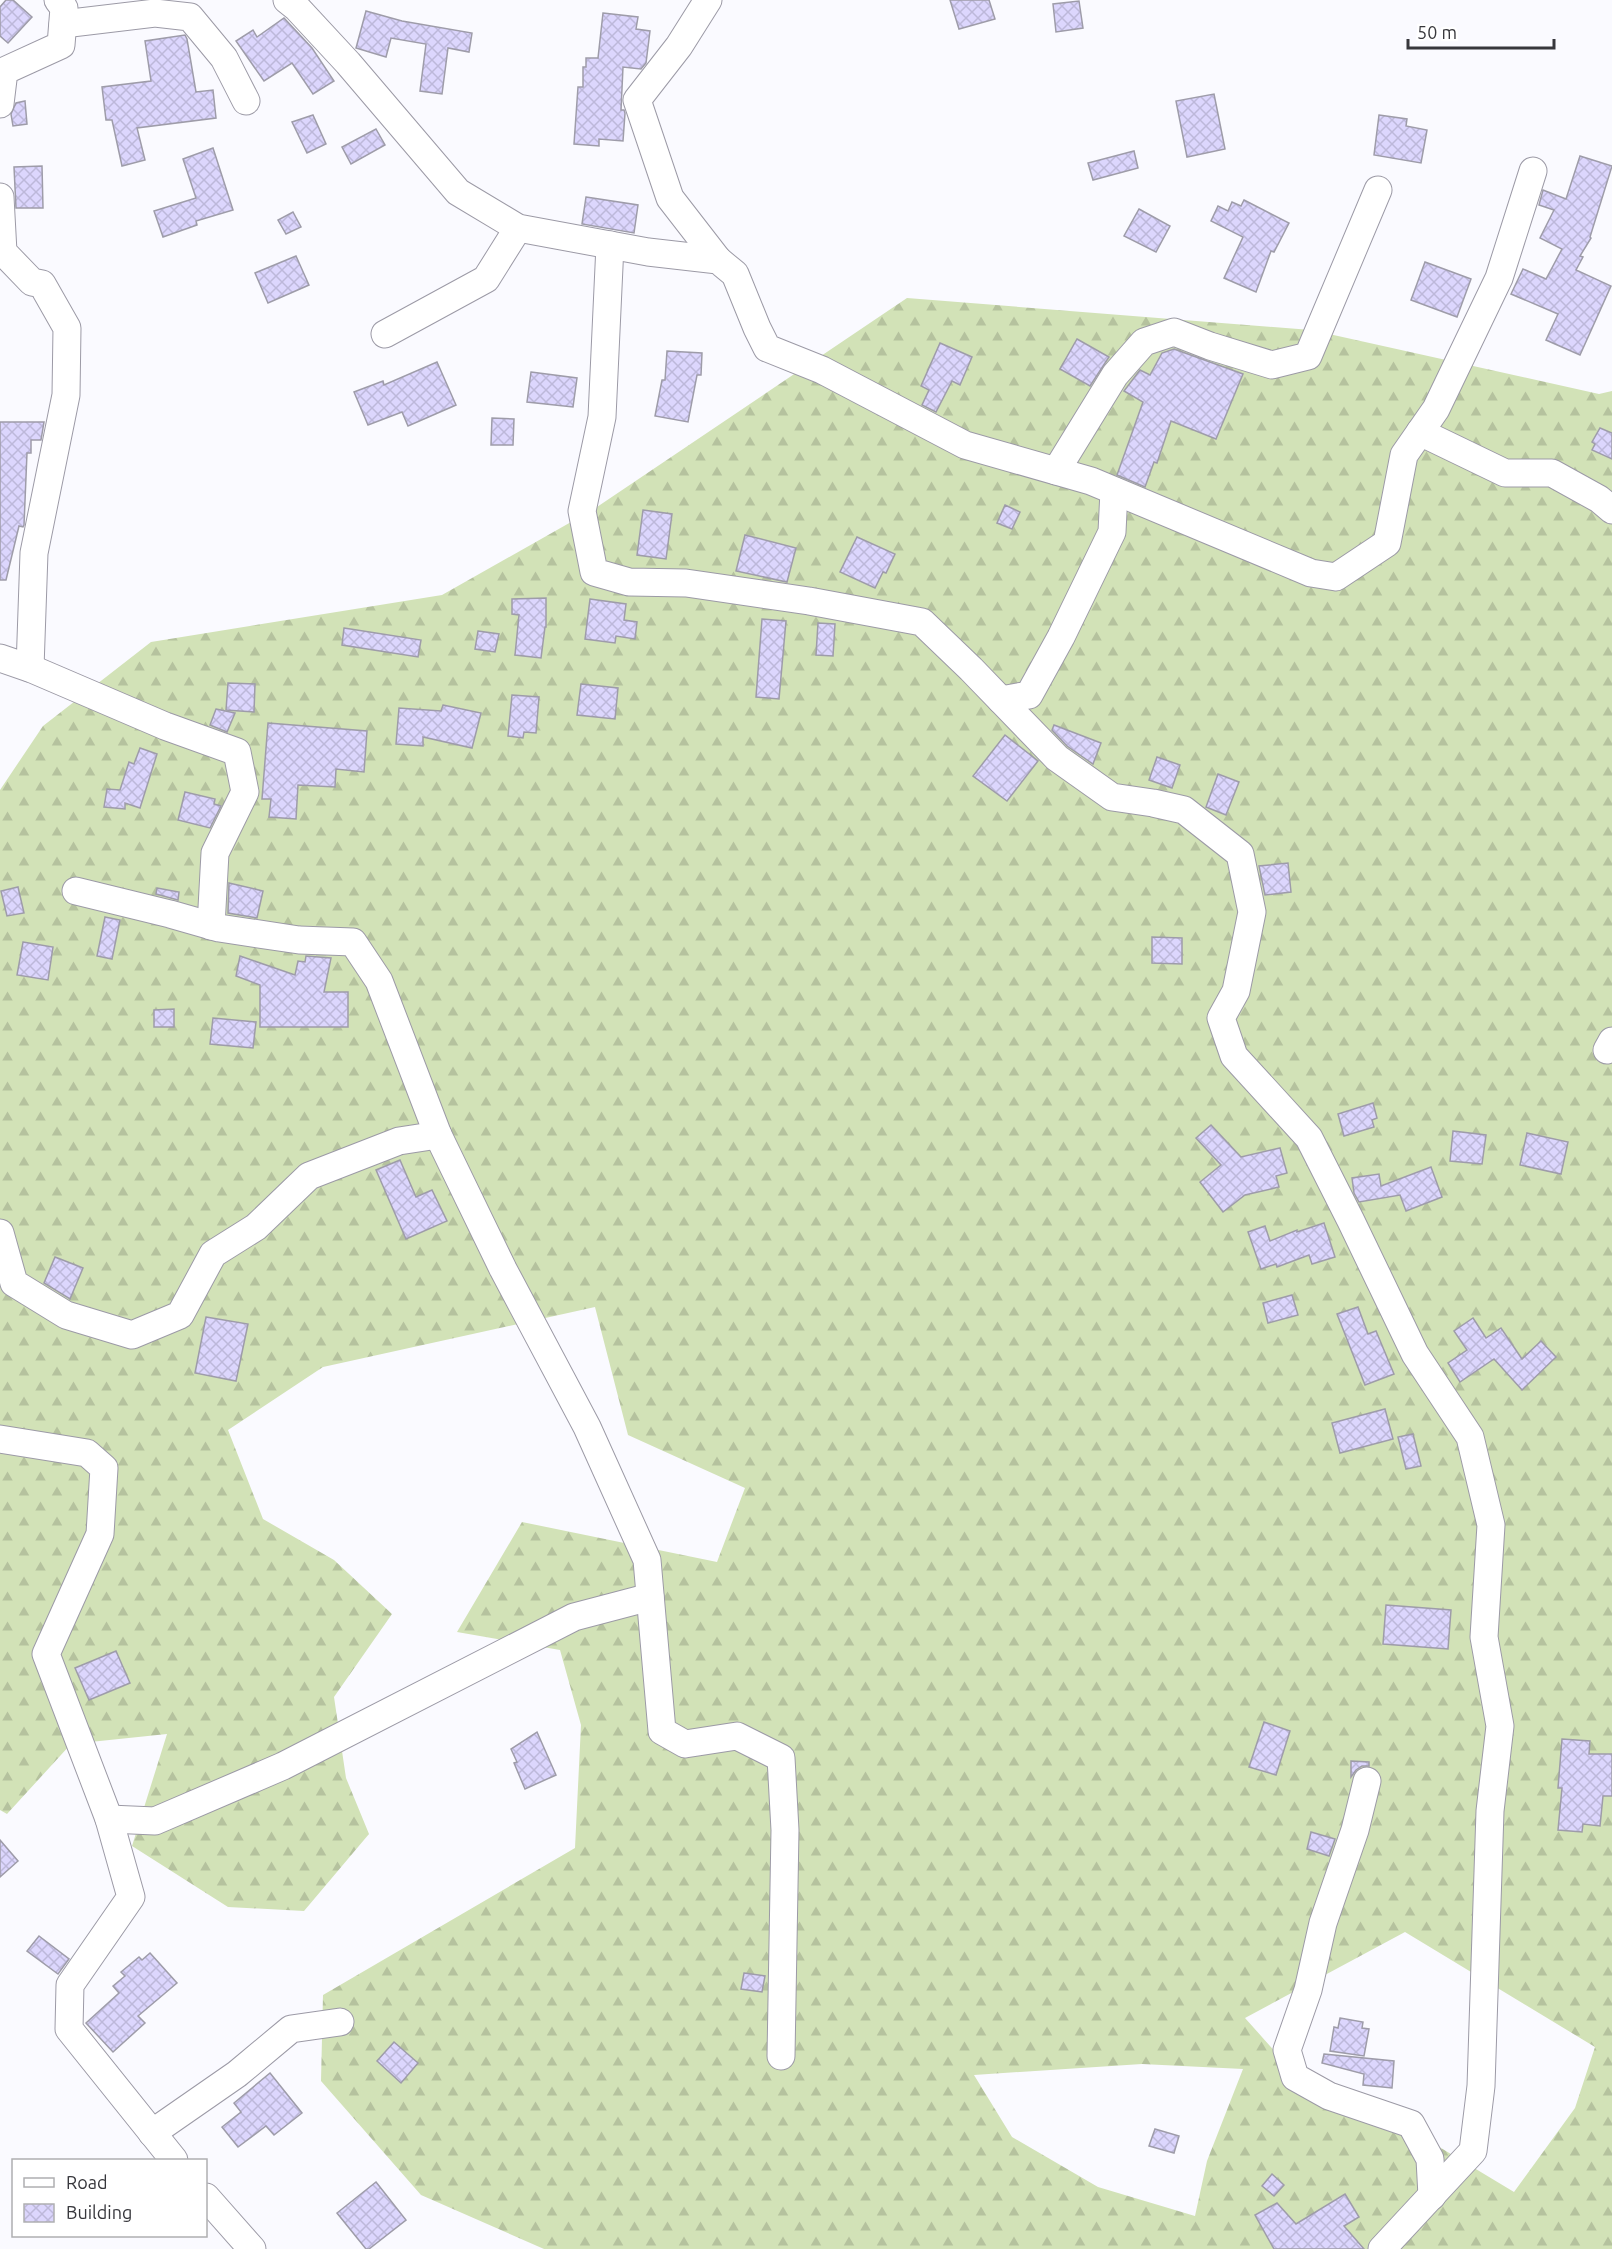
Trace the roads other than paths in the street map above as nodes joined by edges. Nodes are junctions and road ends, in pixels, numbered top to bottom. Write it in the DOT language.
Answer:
graph roads {
  1 [pos="287,0"];
  2 [pos="708,0"];
  3 [pos="61,12"];
  4 [pos="246,101"];
  5 [pos="0,104"];
  6 [pos="1533,171"];
  7 [pos="1378,190"];
  8 [pos="0,197"];
  9 [pos="518,228"];
  10 [pos="610,245"];
  11 [pos="718,260"];
  12 [pos="385,334"];
  13 [pos="1420,432"];
  14 [pos="1056,471"];
  15 [pos="1114,491"];
  16 [pos="1612,510"];
  17 [pos="0,658"];
  18 [pos="30,668"];
  19 [pos="1001,700"];
  20 [pos="76,891"];
  21 [pos="211,926"];
  22 [pos="438,1135"];
  23 [pos="0,1233"];
  24 [pos="0,1439"];
  25 [pos="650,1596"];
  26 [pos="1366,1781"];
  27 [pos="109,1819"];
  28 [pos="340,2022"];
  29 [pos="781,2056"];
  30 [pos="152,2133"];
  31 [pos="173,2159"];
  32 [pos="1432,2196"];
  33 [pos="207,2198"];
  34 [pos="252,2249"];
  35 [pos="1382,2249"];
  1 -- 9 [label="street"];
  2 -- 11 [label="street"];
  3 -- 4 [label="street"];
  3 -- 5 [label="street"];
  6 -- 13 [label="street"];
  7 -- 14 [label="street"];
  8 -- 18 [label="street"];
  9 -- 10 [label="street"];
  9 -- 12 [label="street"];
  10 -- 11 [label="street"];
  10 -- 19 [label="street"];
  11 -- 14 [label="street"];
  13 -- 15 [label="street"];
  13 -- 16 [label="street"];
  14 -- 15 [label="street"];
  15 -- 19 [label="street"];
  17 -- 18 [label="street"];
  18 -- 21 [label="street"];
  19 -- 32 [label="street"];
  20 -- 21 [label="street"];
  21 -- 22 [label="street"];
  22 -- 23 [label="street"];
  22 -- 25 [label="street"];
  24 -- 27 [label="street"];
  25 -- 27 [label="street"];
  25 -- 29 [label="street"];
  26 -- 32 [label="street"];
  27 -- 30 [label="street"];
  28 -- 30 [label="street"];
  30 -- 31 [label="street"];
  32 -- 35 [label="street"];
  33 -- 34 [label="street"];
}
